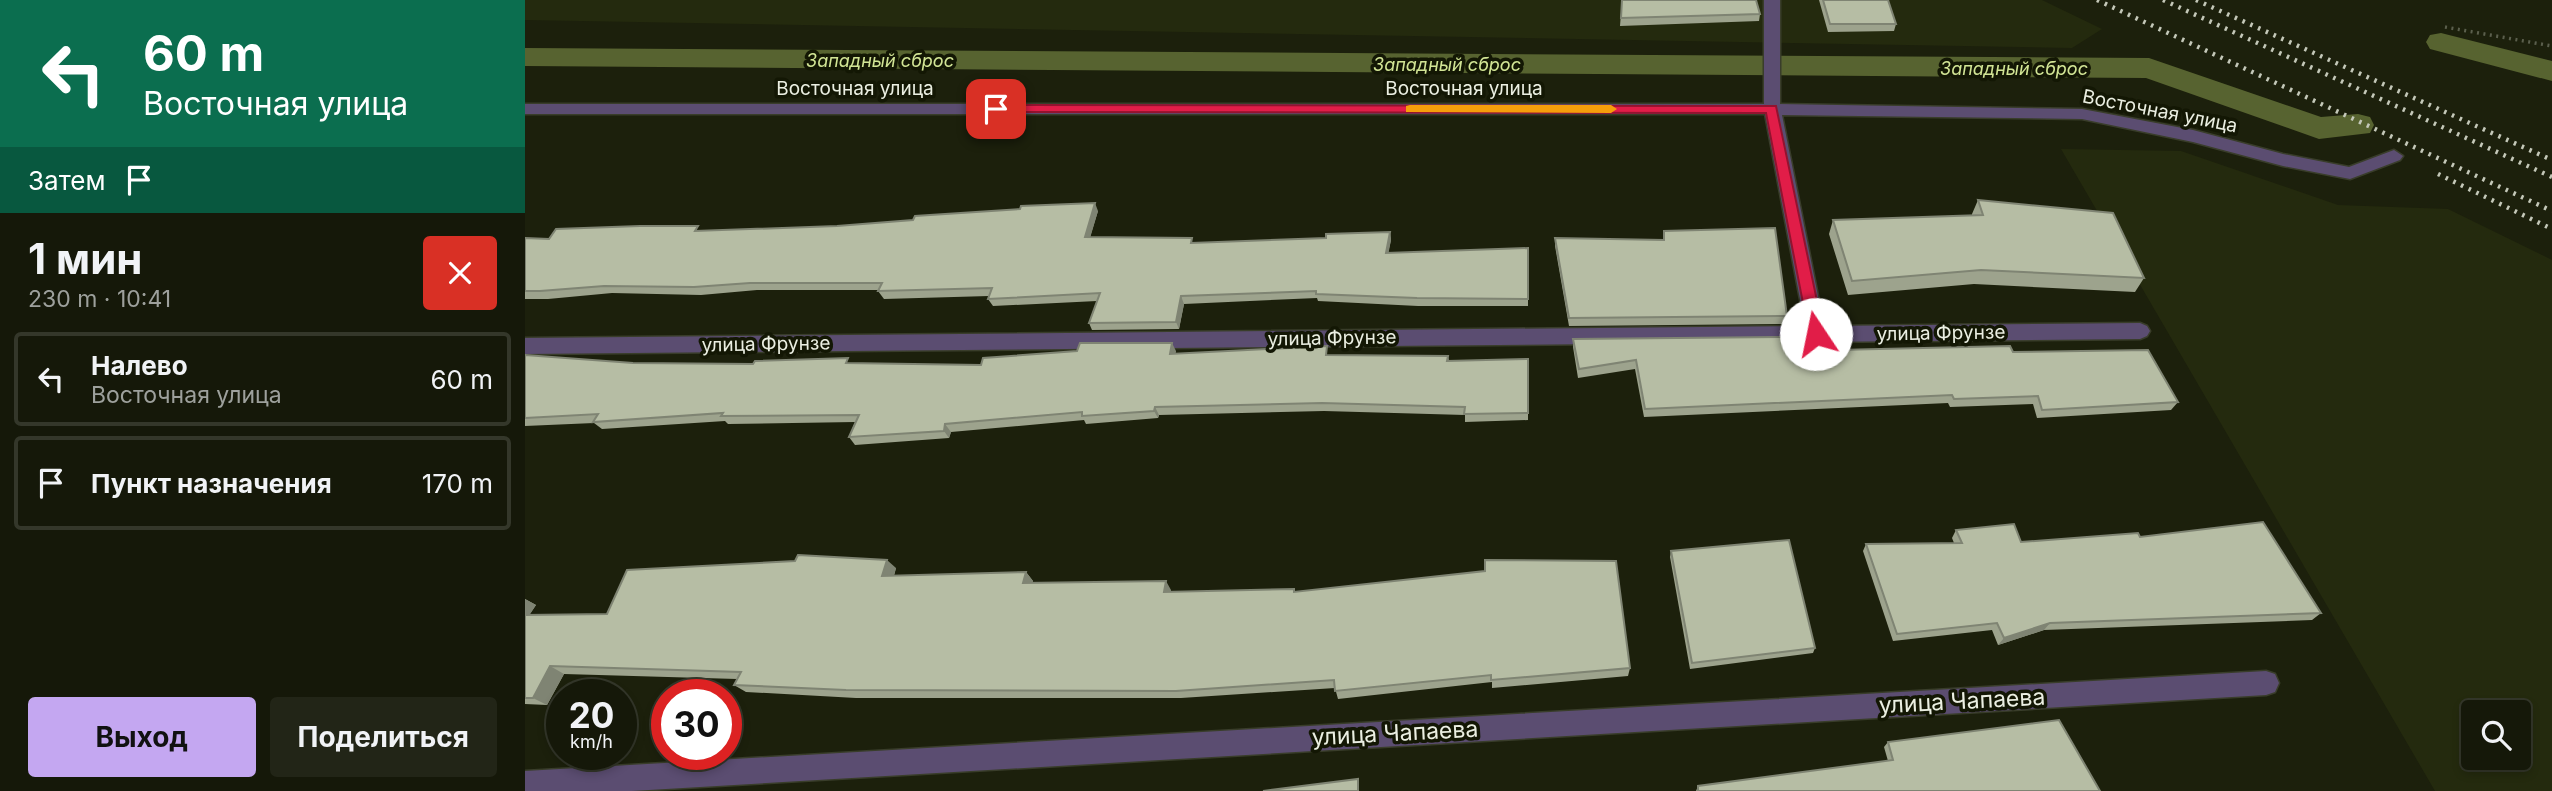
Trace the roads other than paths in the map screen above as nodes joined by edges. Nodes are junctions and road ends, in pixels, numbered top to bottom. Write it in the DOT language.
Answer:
graph roads {
  1 [pos="1772,0"];
  2 [pos="525,109"];
  3 [pos="1772,109"];
  4 [pos="2394,156"];
  5 [pos="2140,331"];
  6 [pos="1816,334"];
  7 [pos="525,346"];
  8 [pos="2266,683"];
  9 [pos="525,784"];
  1 -- 3 [label="street"];
  2 -- 3 [label="street, Восточная улица"];
  3 -- 4 [label="street, Восточная улица"];
  3 -- 6 [label="street"];
  5 -- 6 [label="street, улица Фрунзе"];
  6 -- 7 [label="street, улица Фрунзе"];
  8 -- 9 [label="street, улица Чапаева"];
}
